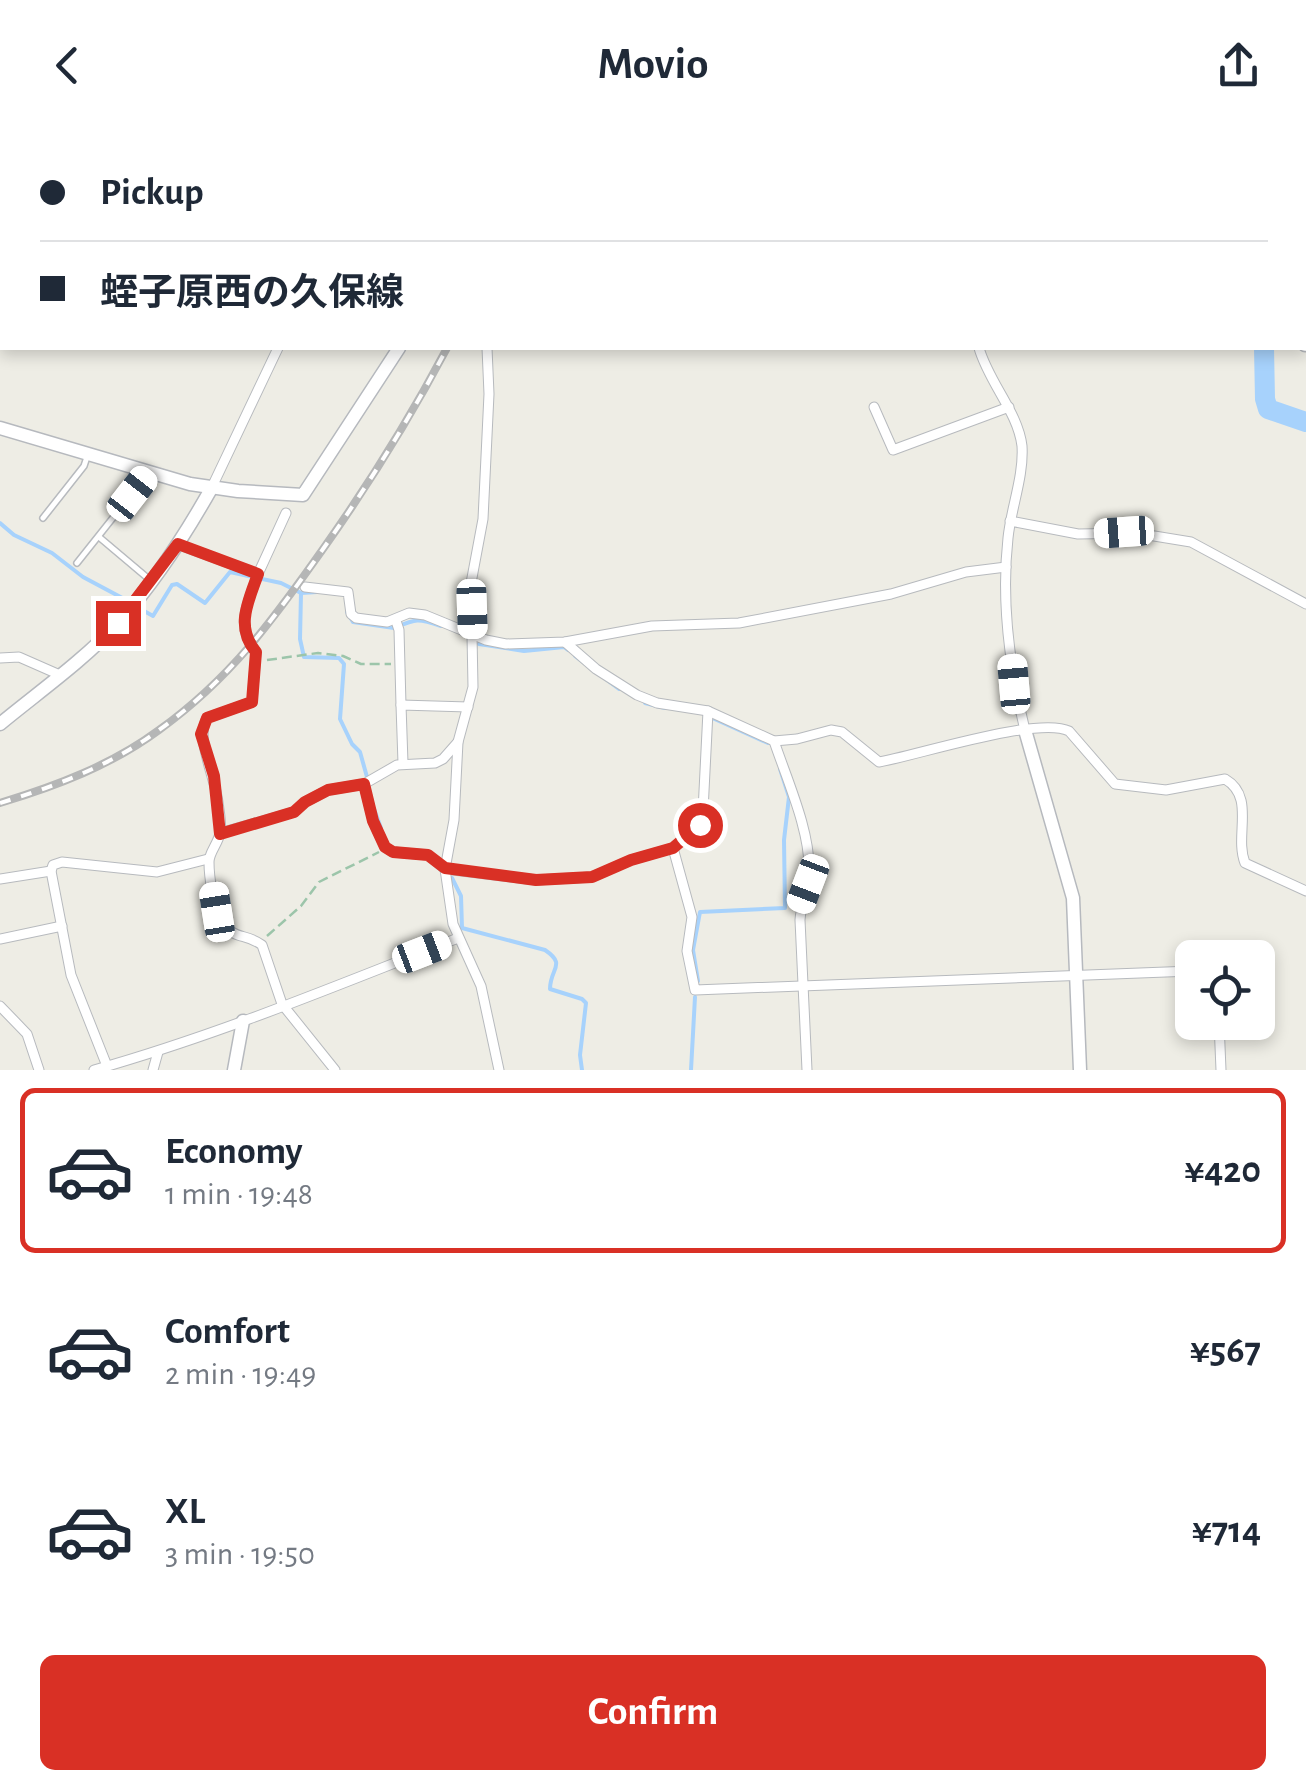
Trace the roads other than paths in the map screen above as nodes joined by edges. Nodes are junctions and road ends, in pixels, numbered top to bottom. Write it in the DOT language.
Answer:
graph roads {
  1 [pos="277,350"];
  2 [pos="398,350"];
  3 [pos="487,350"];
  4 [pos="980,350"];
  5 [pos="874,407"];
  6 [pos="1009,407"];
  7 [pos="0,428"];
  8 [pos="88,454"];
  9 [pos="149,472"];
  10 [pos="210,488"];
  11 [pos="286,513"];
  12 [pos="43,518"];
  13 [pos="1010,521"];
  14 [pos="99,537"];
  15 [pos="178,544"];
  16 [pos="77,563"];
  17 [pos="1006,567"];
  18 [pos="257,577"];
  19 [pos="151,581"];
  20 [pos="305,587"];
  21 [pos="1306,604"];
  22 [pos="398,625"];
  23 [pos="472,635"];
  24 [pos="565,642"];
  25 [pos="0,658"];
  26 [pos="60,675"];
  27 [pos="401,705"];
  28 [pos="468,707"];
  29 [pos="707,714"];
  30 [pos="0,724"];
  31 [pos="1026,730"];
  32 [pos="774,741"];
  33 [pos="458,742"];
  34 [pos="403,763"];
  35 [pos="364,784"];
  36 [pos="220,834"];
  37 [pos="673,848"];
  38 [pos="208,859"];
  39 [pos="445,868"];
  40 [pos="51,871"];
  41 [pos="0,879"];
  42 [pos="1306,891"];
  43 [pos="62,926"];
  44 [pos="0,938"];
  45 [pos="458,938"];
  46 [pos="1175,971"];
  47 [pos="1078,974"];
  48 [pos="804,985"];
  49 [pos="282,1004"];
  50 [pos="0,1006"];
  51 [pos="243,1021"];
  52 [pos="1220,1040"];
  53 [pos="158,1052"];
  54 [pos="108,1066"];
  55 [pos="38,1070"];
  56 [pos="94,1070"];
  57 [pos="153,1070"];
  58 [pos="234,1070"];
  59 [pos="335,1070"];
  60 [pos="498,1070"];
  61 [pos="806,1070"];
  62 [pos="1080,1070"];
  63 [pos="1221,1070"];
  1 -- 10 [label="street"];
  2 -- 10 [label="main road"];
  3 -- 23 [label="street"];
  4 -- 6 [label="street"];
  5 -- 6 [label="street"];
  6 -- 13 [label="street"];
  7 -- 8 [label="main road"];
  8 -- 9 [label="main road"];
  8 -- 12 [label="lane"];
  9 -- 10 [label="main road"];
  9 -- 14 [label="lane"];
  10 -- 15 [label="main road"];
  11 -- 18 [label="street"];
  13 -- 17 [label="street"];
  13 -- 21 [label="street"];
  14 -- 16 [label="lane"];
  14 -- 19 [label="lane"];
  15 -- 18 [label="street"];
  15 -- 19 [label="main road"];
  17 -- 24 [label="street"];
  17 -- 31 [label="street"];
  18 -- 36 [label="street"];
  19 -- 26 [label="main road"];
  20 -- 22 [label="street"];
  22 -- 23 [label="street"];
  22 -- 27 [label="street"];
  23 -- 24 [label="street"];
  23 -- 28 [label="street"];
  24 -- 29 [label="street"];
  25 -- 26 [label="street"];
  26 -- 30 [label="main road"];
  27 -- 28 [label="street"];
  27 -- 34 [label="street"];
  28 -- 33 [label="street"];
  29 -- 32 [label="street"];
  29 -- 37 [label="street"];
  31 -- 32 [label="street"];
  31 -- 42 [label="street"];
  31 -- 47 [label="main road"];
  32 -- 48 [label="street"];
  33 -- 34 [label="street"];
  33 -- 39 [label="street"];
  34 -- 35 [label="street"];
  35 -- 36 [label="street"];
  35 -- 39 [label="street"];
  36 -- 38 [label="street"];
  37 -- 39 [label="street"];
  37 -- 48 [label="street"];
  38 -- 40 [label="street"];
  38 -- 49 [label="street"];
  39 -- 45 [label="street"];
  40 -- 41 [label="street"];
  40 -- 43 [label="street"];
  43 -- 44 [label="street"];
  43 -- 54 [label="street"];
  45 -- 49 [label="street"];
  45 -- 60 [label="street"];
  46 -- 47 [label="street"];
  47 -- 48 [label="street"];
  47 -- 62 [label="main road"];
  48 -- 61 [label="street"];
  49 -- 51 [label="street"];
  49 -- 59 [label="street"];
  50 -- 55 [label="street"];
  51 -- 53 [label="street"];
  51 -- 58 [label="main road"];
  52 -- 63 [label="street"];
  53 -- 54 [label="street"];
  53 -- 57 [label="street"];
  54 -- 56 [label="street"];
}
